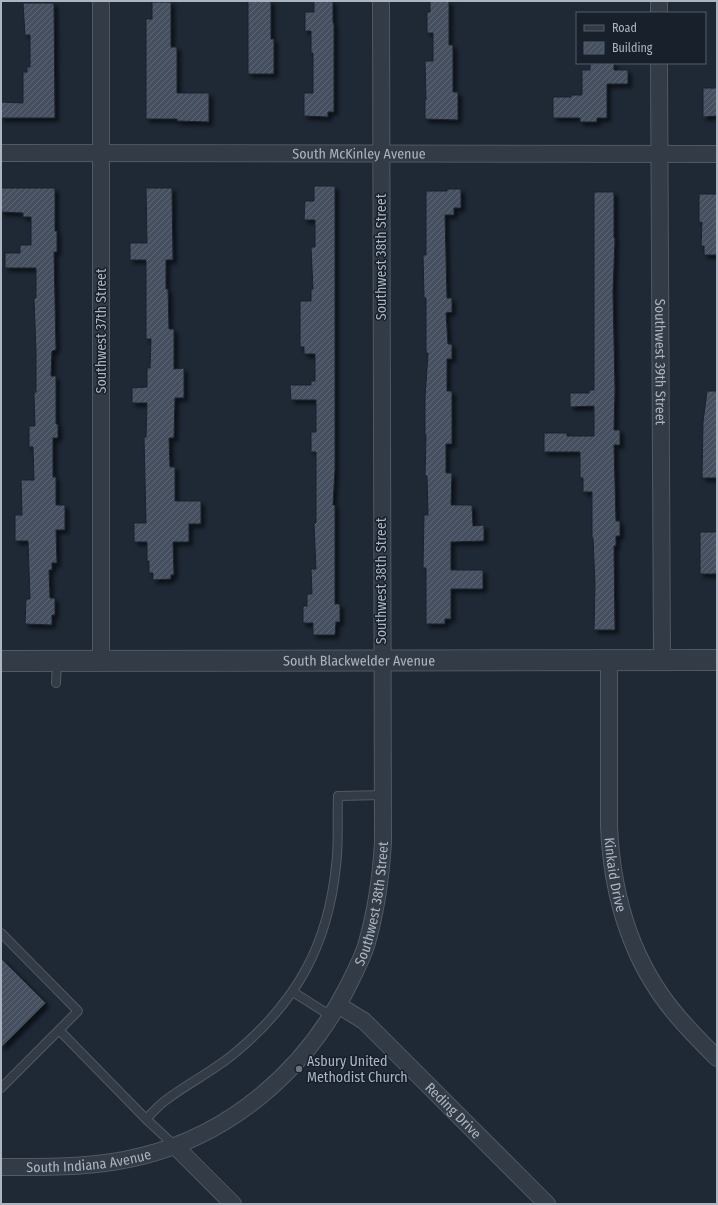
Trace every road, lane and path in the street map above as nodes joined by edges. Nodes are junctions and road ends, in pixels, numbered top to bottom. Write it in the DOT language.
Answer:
graph roads {
  1 [pos="101,1"];
  2 [pos="380,1"];
  3 [pos="659,1"];
  4 [pos="659,12"];
  5 [pos="659,64"];
  6 [pos="1,153"];
  7 [pos="101,154"];
  8 [pos="380,154"];
  9 [pos="659,154"];
  10 [pos="717,154"];
  11 [pos="609,660"];
  12 [pos="662,660"];
  13 [pos="717,660"];
  14 [pos="1,661"];
  15 [pos="57,661"];
  16 [pos="101,661"];
  17 [pos="382,661"];
  18 [pos="56,683"];
  19 [pos="383,795"];
  20 [pos="1,933"];
  21 [pos="293,992"];
  22 [pos="335,1010"];
  23 [pos="59,1030"];
  24 [pos="717,1058"];
  25 [pos="1,1088"];
  26 [pos="146,1119"];
  27 [pos="175,1146"];
  28 [pos="1,1167"];
  29 [pos="233,1204"];
  30 [pos="547,1204"];
  1 -- 7 [label="street, Southwest 37th Street"];
  2 -- 8 [label="street, Southwest 38th Street"];
  3 -- 4 [label="street"];
  5 -- 9 [label="street, Southwest 39th Street"];
  6 -- 7 [label="street, South McKinley Avenue"];
  7 -- 8 [label="street, South McKinley Avenue"];
  7 -- 16 [label="street, Southwest 37th Street"];
  8 -- 9 [label="street, South McKinley Avenue"];
  8 -- 17 [label="street, Southwest 38th Street"];
  9 -- 10 [label="street, South McKinley Avenue"];
  9 -- 12 [label="street, Southwest 39th Street"];
  11 -- 12 [label="street, South Blackwelder Avenue"];
  11 -- 17 [label="street, South Blackwelder Avenue"];
  11 -- 24 [label="street, Kinkaid Drive"];
  12 -- 13 [label="street, South Blackwelder Avenue"];
  14 -- 15 [label="street, South Blackwelder Avenue"];
  15 -- 16 [label="street, South Blackwelder Avenue"];
  15 -- 18 [label="lane"];
  16 -- 17 [label="street, South Blackwelder Avenue"];
  17 -- 19 [label="street, Southwest 38th Street"];
  19 -- 21 [label="lane"];
  19 -- 22 [label="street, Southwest 38th Street"];
  20 -- 23 [label="lane"];
  21 -- 22 [label="lane"];
  21 -- 26 [label="lane"];
  22 -- 27 [label="street, Southwest 38th Street"];
  22 -- 30 [label="street, Reding Drive"];
  23 -- 25 [label="lane"];
  23 -- 26 [label="lane"];
  26 -- 27 [label="lane"];
  27 -- 28 [label="street, South Indiana Avenue"];
  27 -- 29 [label="street"];
}
